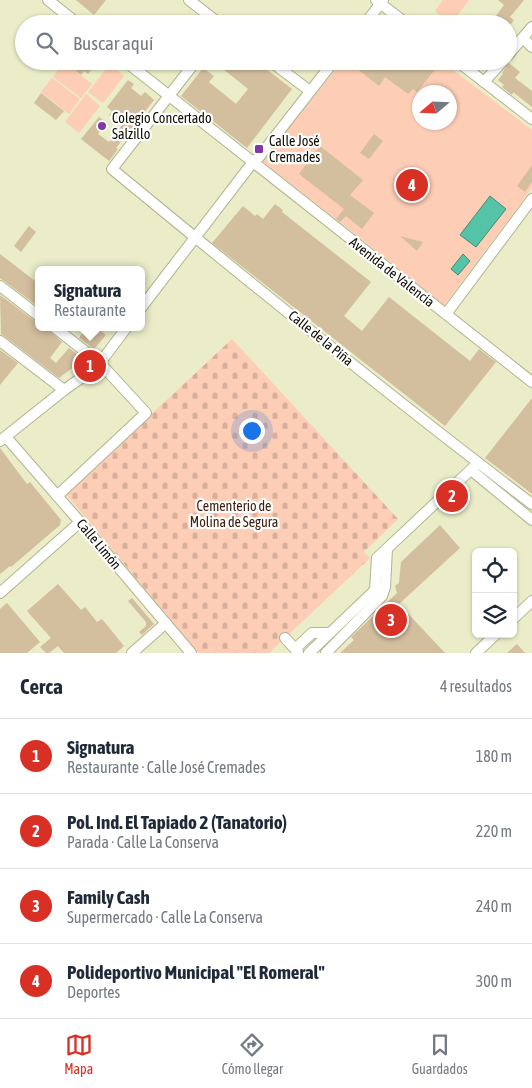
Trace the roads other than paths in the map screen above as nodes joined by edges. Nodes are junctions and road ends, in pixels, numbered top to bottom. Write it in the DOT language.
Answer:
graph roads {
  1 [pos="48,0"];
  2 [pos="189,0"];
  3 [pos="380,1"];
  4 [pos="67,15"];
  5 [pos="208,15"];
  6 [pos="371,15"];
  7 [pos="396,15"];
  8 [pos="532,27"];
  9 [pos="523,38"];
  10 [pos="517,45"];
  11 [pos="532,47"];
  12 [pos="136,70"];
  13 [pos="189,70"];
  14 [pos="282,70"];
  15 [pos="327,70"];
  16 [pos="469,70"];
  17 [pos="495,70"];
  18 [pos="484,82"];
  19 [pos="310,91"];
  20 [pos="169,96"];
  21 [pos="532,119"];
  22 [pos="253,162"];
  23 [pos="532,199"];
  24 [pos="195,237"];
  25 [pos="0,286"];
  26 [pos="145,303"];
  27 [pos="35,313"];
  28 [pos="446,314"];
  29 [pos="59,331"];
  30 [pos="124,331"];
  31 [pos="0,341"];
  32 [pos="100,363"];
  33 [pos="532,382"];
  34 [pos="64,390"];
  35 [pos="3,439"];
  36 [pos="474,467"];
  37 [pos="57,496"];
  38 [pos="532,504"];
  39 [pos="532,520"];
  40 [pos="80,522"];
  41 [pos="387,549"];
  42 [pos="0,593"];
  43 [pos="532,601"];
  44 [pos="517,615"];
  45 [pos="166,623"];
  46 [pos="330,633"];
  47 [pos="285,638"];
  48 [pos="492,638"];
  49 [pos="297,651"];
  50 [pos="132,653"];
  51 [pos="191,653"];
  52 [pos="309,653"];
  53 [pos="326,653"];
  54 [pos="476,653"];
  1 -- 4 [label="street"];
  2 -- 5 [label="street"];
  3 -- 6 [label="street"];
  3 -- 7 [label="street"];
  8 -- 9 [label="street"];
  9 -- 10 [label="street"];
  9 -- 11 [label="street"];
  12 -- 20 [label="street, Avenida de Valencia"];
  13 -- 20 [label="street"];
  14 -- 19 [label="street"];
  15 -- 19 [label="street"];
  16 -- 18 [label="street"];
  17 -- 18 [label="street"];
  18 -- 21 [label="street"];
  19 -- 22 [label="street"];
  20 -- 22 [label="street, Avenida de Valencia"];
  20 -- 24 [label="street, Calle de la Piña"];
  22 -- 24 [label="street"];
  22 -- 28 [label="street, Avenida de Valencia"];
  23 -- 28 [label="street"];
  24 -- 26 [label="street"];
  24 -- 36 [label="street, Calle de la Piña"];
  25 -- 27 [label="street"];
  28 -- 33 [label="street, Avenida de Valencia"];
  29 -- 32 [label="street"];
  30 -- 32 [label="street"];
  31 -- 34 [label="street"];
  32 -- 34 [label="street"];
  32 -- 37 [label="street"];
  34 -- 35 [label="street"];
  35 -- 37 [label="street, Calle Limón"];
  36 -- 38 [label="street, Calle de la Piña"];
  36 -- 39 [label="street"];
  36 -- 41 [label="street"];
  37 -- 40 [label="street, Calle Limón"];
  40 -- 42 [label="street"];
  40 -- 45 [label="street, Calle Limón"];
  41 -- 46 [label="street"];
  41 -- 53 [label="street"];
  43 -- 44 [label="street"];
  45 -- 50 [label="street"];
  45 -- 51 [label="street, Calle Limón"];
  46 -- 49 [label="street"];
  46 -- 52 [label="street"];
  47 -- 49 [label="street"];
  48 -- 54 [label="street"];
}
